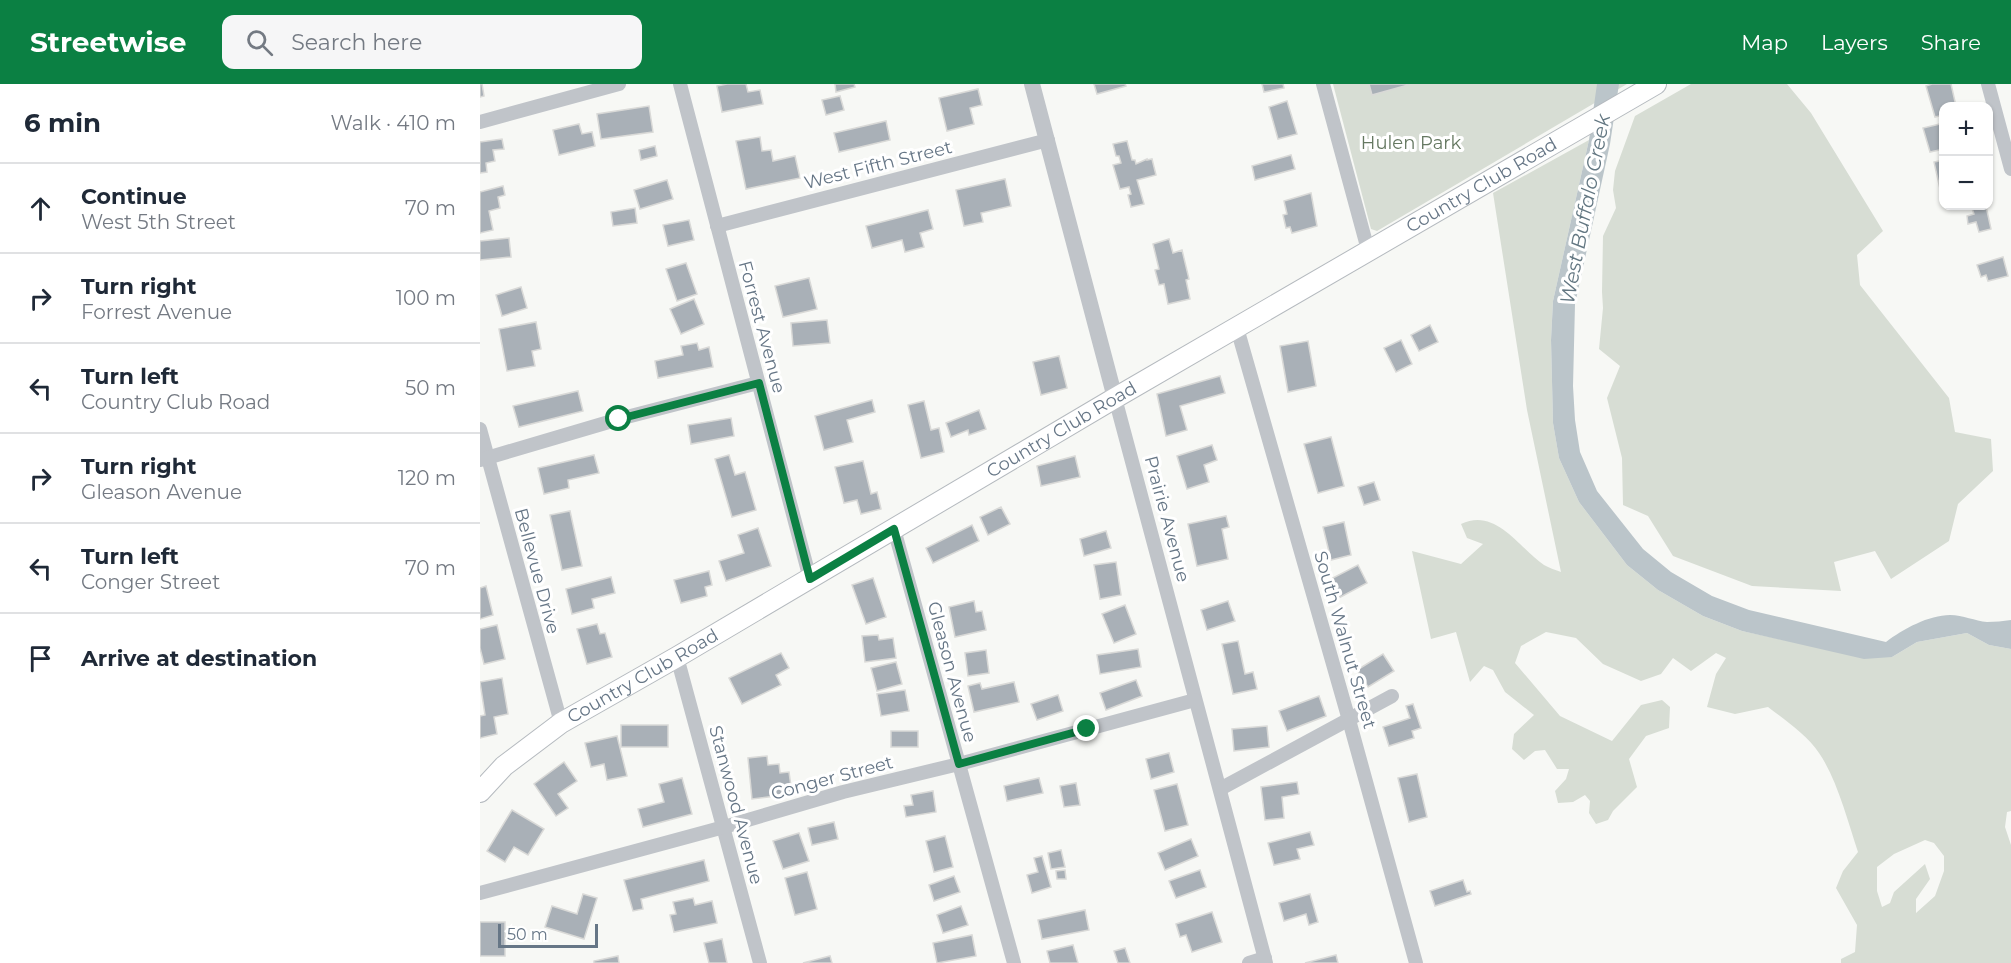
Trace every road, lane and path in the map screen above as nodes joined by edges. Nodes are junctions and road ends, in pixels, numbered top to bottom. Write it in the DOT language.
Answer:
graph roads {
  1 [pos="619,84"];
  2 [pos="680,84"];
  3 [pos="1032,84"];
  4 [pos="1323,84"];
  5 [pos="1656,84"];
  6 [pos="1988,84"];
  7 [pos="480,122"];
  8 [pos="1048,140"];
  9 [pos="2011,169"];
  10 [pos="717,226"];
  11 [pos="1368,250"];
  12 [pos="1237,328"];
  13 [pos="759,383"];
  14 [pos="1115,398"];
  15 [pos="480,429"];
  16 [pos="484,459"];
  17 [pos="894,529"];
  18 [pos="810,579"];
  19 [pos="677,657"];
  20 [pos="1392,696"];
  21 [pos="1195,700"];
  22 [pos="1349,720"];
  23 [pos="561,723"];
  24 [pos="959,764"];
  25 [pos="1220,789"];
  26 [pos="480,792"];
  27 [pos="724,828"];
  28 [pos="480,893"];
  29 [pos="1265,961"];
  30 [pos="760,963"];
  31 [pos="1014,963"];
  32 [pos="1249,963"];
  33 [pos="1416,963"];
  1 -- 7 [label="street"];
  2 -- 10 [label="street, Forrest Avenue"];
  3 -- 8 [label="street, Prairie Avenue"];
  4 -- 11 [label="street"];
  5 -- 11 [label="main road, Country Club Road"];
  6 -- 9 [label="street"];
  8 -- 10 [label="street, West Fifth Street"];
  8 -- 14 [label="street, Prairie Avenue"];
  10 -- 13 [label="street, Forrest Avenue"];
  11 -- 12 [label="main road, Country Club Road"];
  12 -- 14 [label="main road, Country Club Road"];
  12 -- 22 [label="street, South Walnut Street"];
  13 -- 16 [label="street"];
  13 -- 18 [label="street, Forrest Avenue"];
  14 -- 17 [label="main road, Country Club Road"];
  14 -- 21 [label="street, Prairie Avenue"];
  15 -- 16 [label="street, Bellevue Drive"];
  16 -- 23 [label="street, Bellevue Drive"];
  17 -- 18 [label="main road, Country Club Road"];
  17 -- 24 [label="street, Gleason Avenue"];
  18 -- 19 [label="main road, Country Club Road"];
  19 -- 23 [label="main road, Country Club Road"];
  19 -- 27 [label="street, Stanwood Avenue"];
  20 -- 22 [label="street"];
  21 -- 24 [label="street, Conger Street"];
  21 -- 25 [label="street, Prairie Avenue"];
  22 -- 25 [label="street"];
  22 -- 33 [label="street, South Walnut Street"];
  23 -- 26 [label="main road, Country Club Road"];
  24 -- 27 [label="street, Conger Street"];
  24 -- 31 [label="street, Gleason Avenue"];
  25 -- 29 [label="street, Prairie Avenue"];
  27 -- 28 [label="street, Conger Street"];
  27 -- 30 [label="street, Stanwood Avenue"];
  29 -- 32 [label="street"];
}
